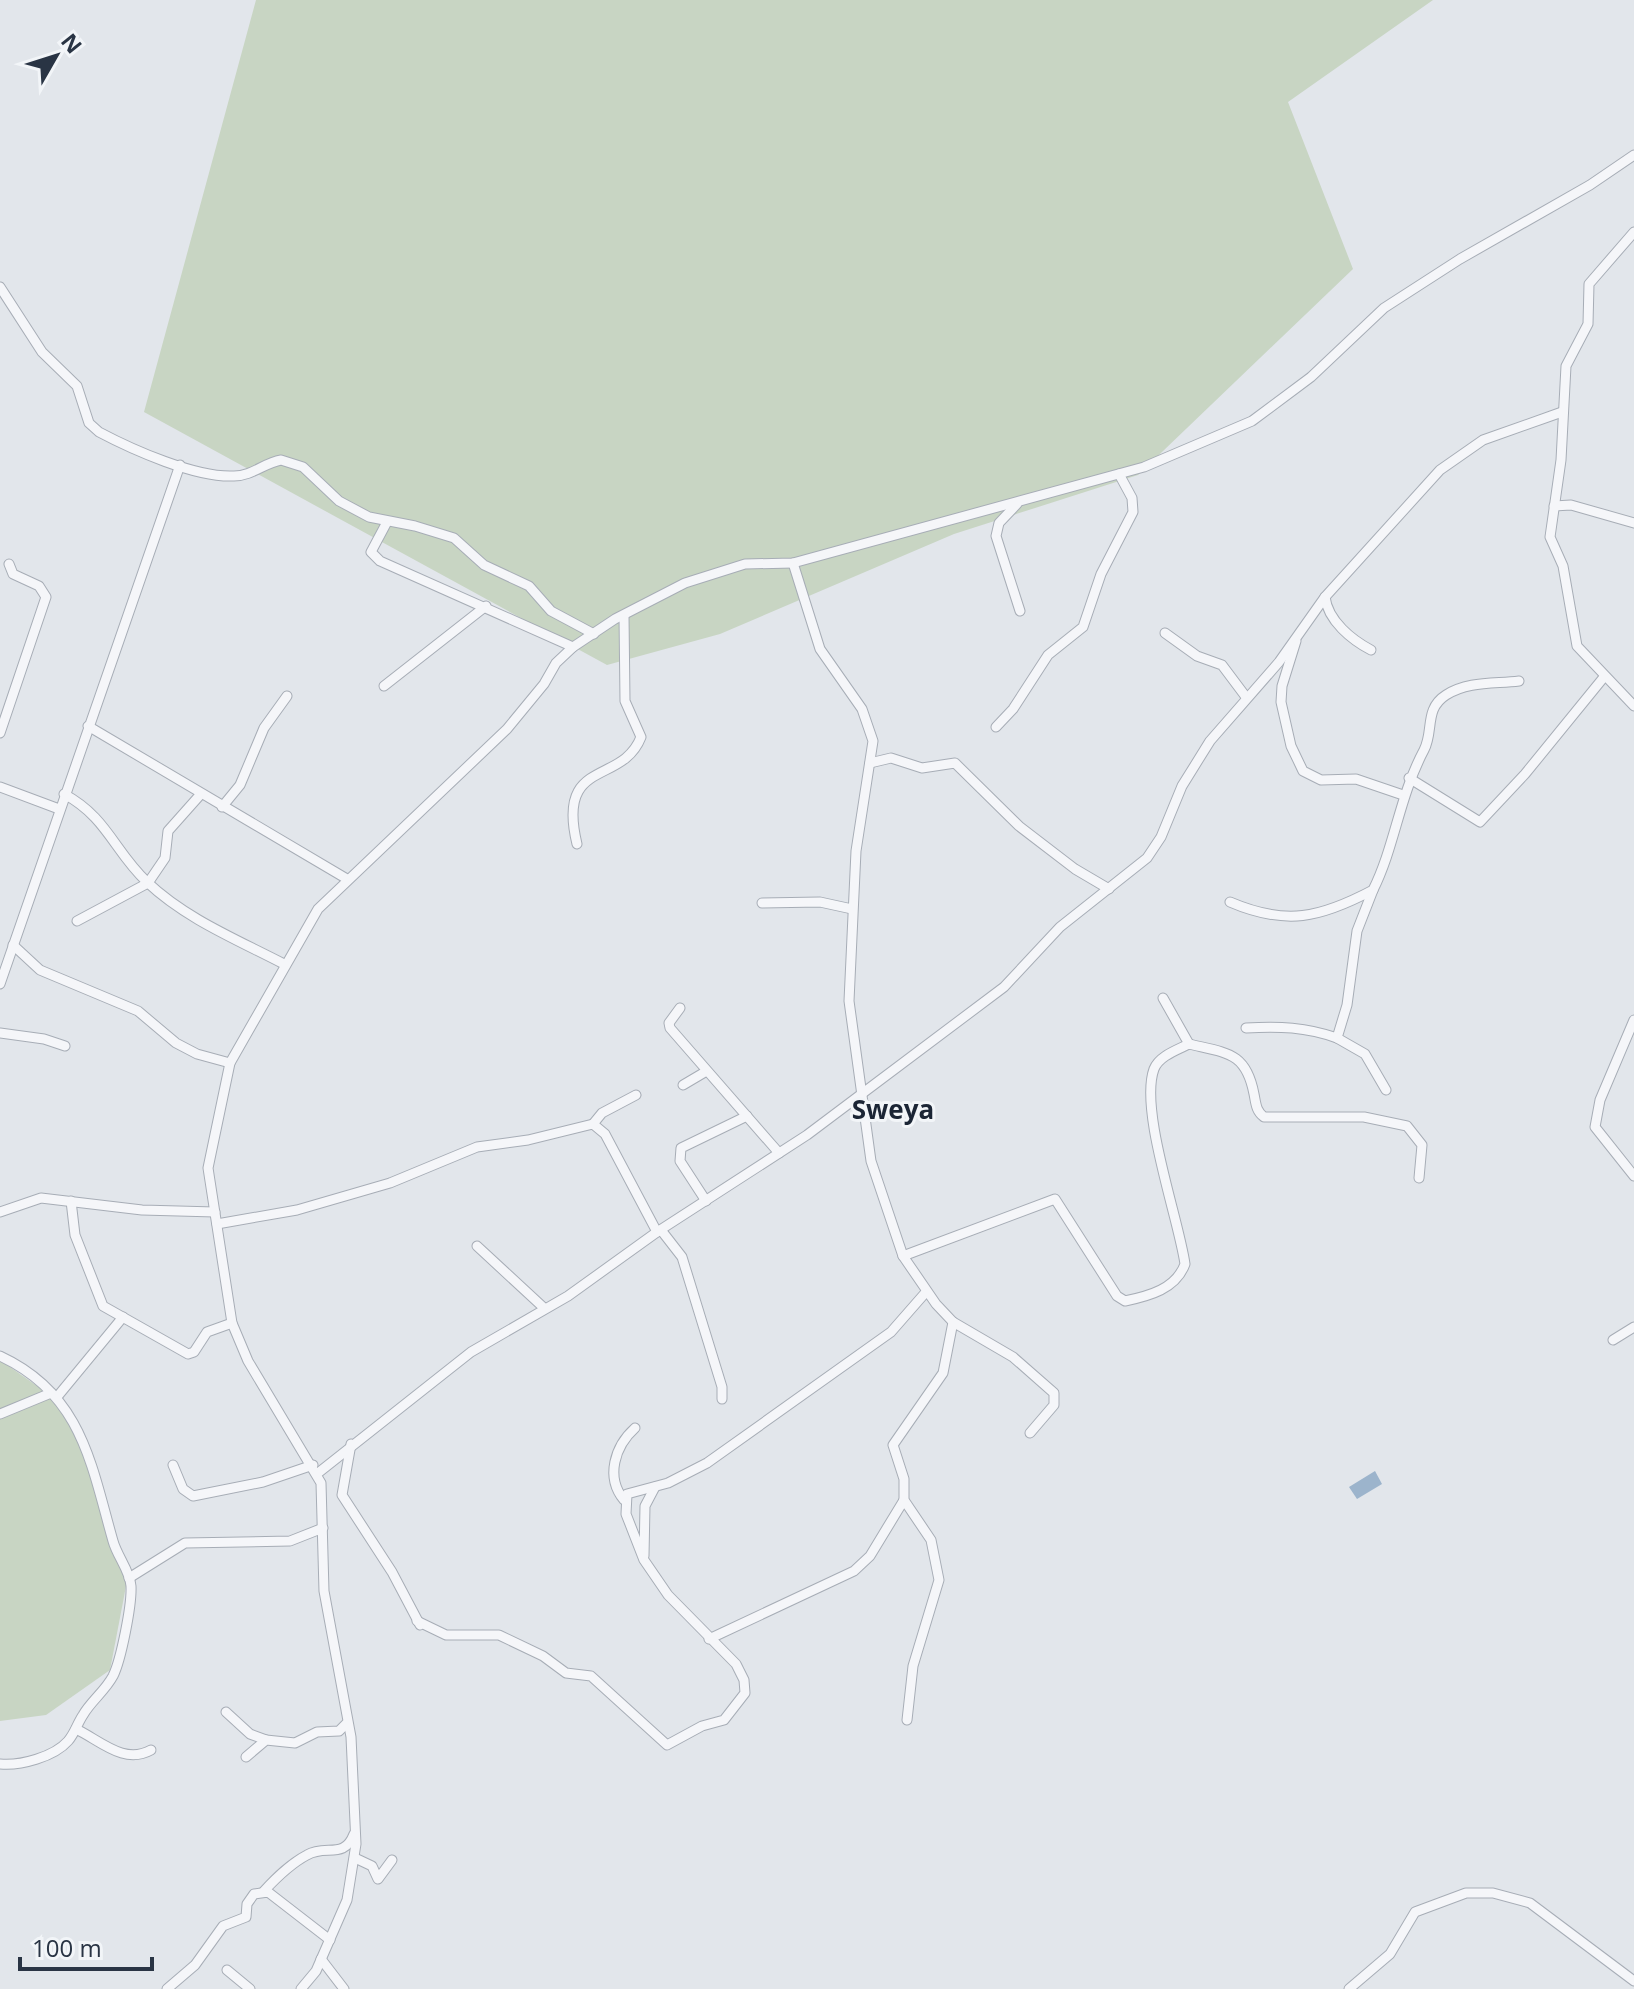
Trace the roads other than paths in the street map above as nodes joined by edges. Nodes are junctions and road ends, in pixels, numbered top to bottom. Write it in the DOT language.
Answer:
graph roads {
  1 [pos="1634,155"];
  2 [pos="1634,232"];
  3 [pos="0,287"];
  4 [pos="1562,412"];
  5 [pos="180,465"];
  6 [pos="1119,474"];
  7 [pos="1019,502"];
  8 [pos="1554,506"];
  9 [pos="387,522"];
  10 [pos="1634,523"];
  11 [pos="793,563"];
  12 [pos="9,564"];
  13 [pos="1325,597"];
  14 [pos="486,606"];
  15 [pos="1020,611"];
  16 [pos="624,616"];
  17 [pos="1165,633"];
  18 [pos="594,634"];
  19 [pos="1297,637"];
  20 [pos="573,647"];
  21 [pos="1371,650"];
  22 [pos="1604,677"];
  23 [pos="1519,681"];
  24 [pos="384,686"];
  25 [pos="287,696"];
  26 [pos="1246,697"];
  27 [pos="1634,706"];
  28 [pos="88,726"];
  29 [pos="996,727"];
  30 [pos="0,733"];
  31 [pos="870,763"];
  32 [pos="1409,778"];
  33 [pos="0,787"];
  34 [pos="64,794"];
  35 [pos="200,795"];
  36 [pos="1403,795"];
  37 [pos="222,807"];
  38 [pos="59,809"];
  39 [pos="577,844"];
  40 [pos="347,879"];
  41 [pos="148,883"];
  42 [pos="1109,889"];
  43 [pos="1373,890"];
  44 [pos="1230,902"];
  45 [pos="762,903"];
  46 [pos="852,909"];
  47 [pos="77,921"];
  48 [pos="13,945"];
  49 [pos="284,964"];
  50 [pos="0,984"];
  51 [pos="1163,998"];
  52 [pos="680,1008"];
  53 [pos="1634,1020"];
  54 [pos="1246,1028"];
  55 [pos="0,1033"];
  56 [pos="1337,1038"];
  57 [pos="1189,1044"];
  58 [pos="65,1046"];
  59 [pos="230,1063"];
  60 [pos="705,1072"];
  61 [pos="683,1085"];
  62 [pos="1386,1090"];
  63 [pos="636,1095"];
  64 [pos="861,1095"];
  65 [pos="747,1116"];
  66 [pos="593,1124"];
  67 [pos="779,1153"];
  68 [pos="1634,1176"];
  69 [pos="1419,1178"];
  70 [pos="71,1201"];
  71 [pos="706,1201"];
  72 [pos="0,1212"];
  73 [pos="215,1212"];
  74 [pos="217,1224"];
  75 [pos="659,1231"];
  76 [pos="477,1246"];
  77 [pos="903,1256"];
  78 [pos="926,1292"];
  79 [pos="544,1308"];
  80 [pos="123,1317"];
  81 [pos="953,1322"];
  82 [pos="232,1323"];
  83 [pos="1634,1327"];
  84 [pos="1613,1340"];
  85 [pos="0,1356"];
  86 [pos="54,1395"];
  87 [pos="722,1399"];
  88 [pos="0,1414"];
  89 [pos="635,1428"];
  90 [pos="1030,1433"];
  91 [pos="351,1444"];
  92 [pos="173,1465"];
  93 [pos="315,1469"];
  94 [pos="655,1487"];
  95 [pos="342,1495"];
  96 [pos="624,1500"];
  97 [pos="904,1500"];
  98 [pos="324,1504"];
  99 [pos="323,1528"];
  100 [pos="644,1560"];
  101 [pos="129,1578"];
  102 [pos="709,1639"];
  103 [pos="226,1712"];
  104 [pos="907,1720"];
  105 [pos="346,1724"];
  106 [pos="76,1729"];
  107 [pos="266,1740"];
  108 [pos="151,1750"];
  109 [pos="246,1757"];
  110 [pos="0,1764"];
  111 [pos="355,1830"];
  112 [pos="355,1858"];
  113 [pos="392,1860"];
  114 [pos="264,1891"];
  115 [pos="330,1940"];
  116 [pos="321,1959"];
  117 [pos="227,1970"];
  118 [pos="1634,1981"];
  119 [pos="167,1989"];
  120 [pos="250,1989"];
  121 [pos="301,1989"];
  122 [pos="344,1989"];
  123 [pos="1349,1989"];
  1 -- 6 [label="street"];
  2 -- 4 [label="street"];
  3 -- 5 [label="street"];
  4 -- 8 [label="street"];
  4 -- 13 [label="street"];
  5 -- 9 [label="street"];
  5 -- 28 [label="street"];
  6 -- 7 [label="street"];
  6 -- 29 [label="street"];
  7 -- 11 [label="street"];
  7 -- 15 [label="street"];
  8 -- 10 [label="street"];
  8 -- 22 [label="street"];
  9 -- 14 [label="street"];
  9 -- 18 [label="street"];
  11 -- 16 [label="street"];
  11 -- 31 [label="street"];
  12 -- 30 [label="street"];
  13 -- 19 [label="street"];
  13 -- 21 [label="street"];
  14 -- 20 [label="street"];
  14 -- 24 [label="street"];
  16 -- 18 [label="street"];
  16 -- 39 [label="street"];
  17 -- 26 [label="street"];
  18 -- 20 [label="street"];
  19 -- 26 [label="street"];
  19 -- 36 [label="street"];
  20 -- 40 [label="street"];
  22 -- 27 [label="street"];
  22 -- 32 [label="street"];
  23 -- 32 [label="street"];
  25 -- 37 [label="street"];
  26 -- 42 [label="street"];
  28 -- 34 [label="street"];
  28 -- 35 [label="street"];
  31 -- 42 [label="street"];
  31 -- 46 [label="street"];
  32 -- 36 [label="street"];
  33 -- 38 [label="street"];
  34 -- 38 [label="street"];
  34 -- 41 [label="street"];
  35 -- 37 [label="street"];
  35 -- 41 [label="street"];
  36 -- 43 [label="street"];
  37 -- 40 [label="street"];
  38 -- 48 [label="street"];
  40 -- 49 [label="street"];
  41 -- 47 [label="street"];
  41 -- 49 [label="street"];
  42 -- 64 [label="street"];
  43 -- 44 [label="street"];
  43 -- 56 [label="street"];
  45 -- 46 [label="street"];
  46 -- 64 [label="street"];
  48 -- 50 [label="street"];
  48 -- 59 [label="street"];
  49 -- 59 [label="street"];
  51 -- 57 [label="street"];
  52 -- 60 [label="street"];
  53 -- 68 [label="street"];
  54 -- 56 [label="street"];
  55 -- 58 [label="street"];
  56 -- 62 [label="street"];
  57 -- 69 [label="street"];
  57 -- 77 [label="street"];
  59 -- 73 [label="street"];
  60 -- 61 [label="street"];
  60 -- 65 [label="street"];
  63 -- 66 [label="street"];
  64 -- 67 [label="street"];
  64 -- 77 [label="street"];
  65 -- 67 [label="street"];
  65 -- 71 [label="street"];
  66 -- 74 [label="street"];
  66 -- 75 [label="street"];
  67 -- 71 [label="street"];
  70 -- 72 [label="street"];
  70 -- 73 [label="street"];
  70 -- 80 [label="street"];
  71 -- 75 [label="street"];
  73 -- 74 [label="street"];
  74 -- 82 [label="street"];
  75 -- 79 [label="street"];
  75 -- 87 [label="street"];
  76 -- 79 [label="street"];
  77 -- 78 [label="street"];
  78 -- 81 [label="street"];
  78 -- 94 [label="street"];
  79 -- 91 [label="street"];
  80 -- 82 [label="street"];
  80 -- 86 [label="street"];
  81 -- 90 [label="street"];
  81 -- 97 [label="street"];
  82 -- 93 [label="street"];
  83 -- 84 [label="street"];
  85 -- 86 [label="street"];
  86 -- 88 [label="street"];
  86 -- 101 [label="street"];
  89 -- 96 [label="street"];
  91 -- 93 [label="street"];
  91 -- 95 [label="street"];
  92 -- 93 [label="street"];
  93 -- 98 [label="street"];
  94 -- 96 [label="street"];
  94 -- 100 [label="street"];
  95 -- 98 [label="street"];
  95 -- 102 [label="street"];
  96 -- 100 [label="street"];
  97 -- 102 [label="street"];
  97 -- 104 [label="street"];
  98 -- 99 [label="street"];
  99 -- 101 [label="street"];
  99 -- 105 [label="street"];
  100 -- 102 [label="street"];
  101 -- 106 [label="street"];
  103 -- 107 [label="street"];
  105 -- 107 [label="street"];
  105 -- 111 [label="street"];
  106 -- 108 [label="street"];
  106 -- 110 [label="street"];
  107 -- 109 [label="street"];
  111 -- 112 [label="street"];
  111 -- 114 [label="street"];
  112 -- 113 [label="street"];
  112 -- 115 [label="street"];
  114 -- 115 [label="street"];
  114 -- 119 [label="street"];
  115 -- 116 [label="street"];
  116 -- 121 [label="street"];
  116 -- 122 [label="street"];
  117 -- 120 [label="street"];
  118 -- 123 [label="street"];
}
